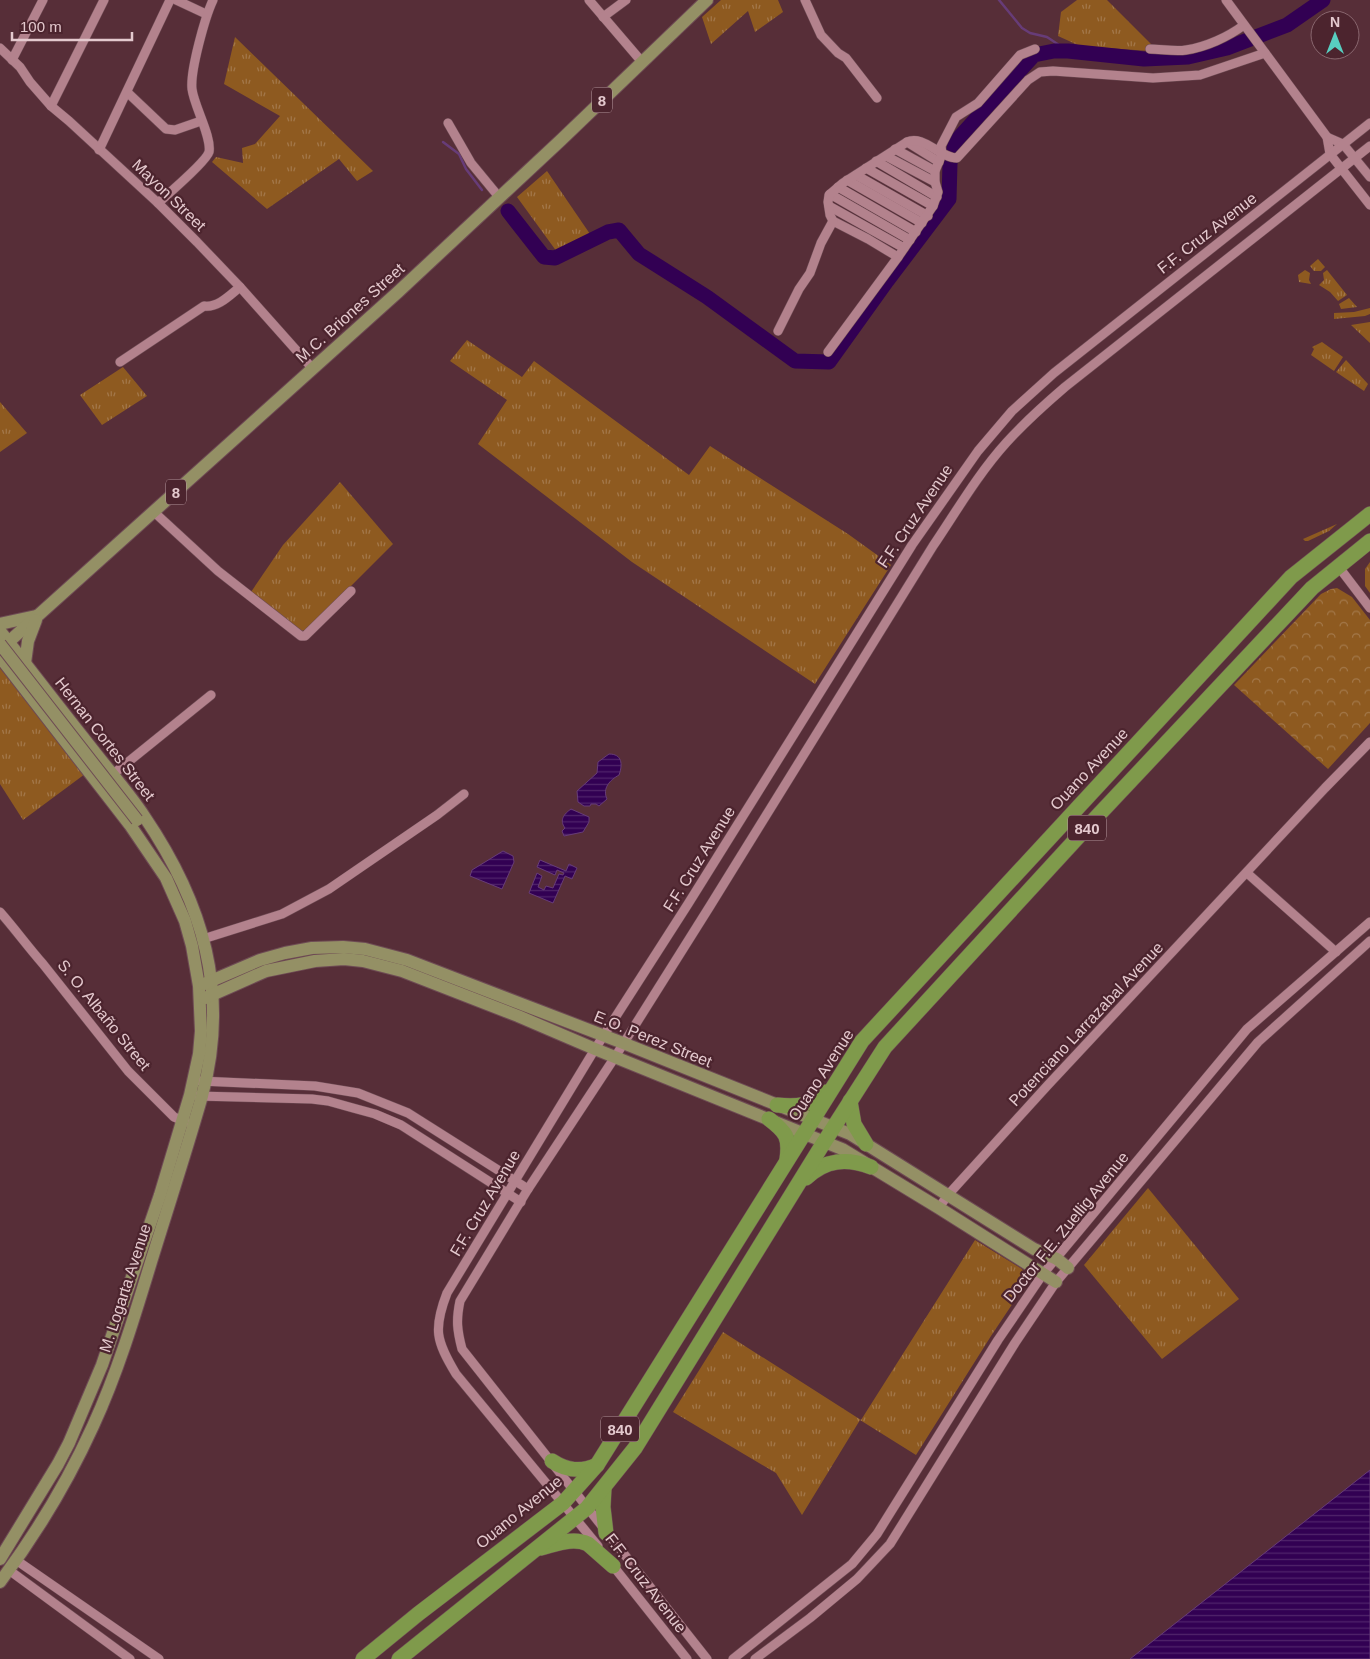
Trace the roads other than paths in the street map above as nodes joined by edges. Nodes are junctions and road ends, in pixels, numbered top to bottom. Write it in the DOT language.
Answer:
graph roads {
  1 [pos="44,0"];
  2 [pos="104,0"];
  3 [pos="170,0"];
  4 [pos="176,0"];
  5 [pos="213,0"];
  6 [pos="589,0"];
  7 [pos="626,0"];
  8 [pos="707,0"];
  9 [pos="805,0"];
  10 [pos="1226,0"];
  11 [pos="206,14"];
  12 [pos="603,17"];
  13 [pos="1247,28"];
  14 [pos="0,48"];
  15 [pos="1035,49"];
  16 [pos="1150,49"];
  17 [pos="1263,50"];
  18 [pos="12,60"];
  19 [pos="642,62"];
  20 [pos="128,93"];
  21 [pos="877,98"];
  22 [pos="51,106"];
  23 [pos="201,121"];
  24 [pos="448,123"];
  25 [pos="1370,123"];
  26 [pos="1327,137"];
  27 [pos="1343,144"];
  28 [pos="1370,146"];
  29 [pos="895,149"];
  30 [pos="99,150"];
  31 [pos="1330,154"];
  32 [pos="886,156"];
  33 [pos="1354,158"];
  34 [pos="944,160"];
  35 [pos="876,161"];
  36 [pos="866,168"];
  37 [pos="1341,168"];
  38 [pos="856,174"];
  39 [pos="1370,178"];
  40 [pos="847,180"];
  41 [pos="935,182"];
  42 [pos="895,184"];
  43 [pos="838,187"];
  44 [pos="830,194"];
  45 [pos="891,194"];
  46 [pos="499,197"];
  47 [pos="937,197"];
  48 [pos="885,202"];
  49 [pos="158,203"];
  50 [pos="1370,205"];
  51 [pos="829,206"];
  52 [pos="933,206"];
  53 [pos="881,212"];
  54 [pos="925,220"];
  55 [pos="833,221"];
  56 [pos="877,221"];
  57 [pos="870,235"];
  58 [pos="913,236"];
  59 [pos="904,248"];
  60 [pos="898,257"];
  61 [pos="240,287"];
  62 [pos="778,331"];
  63 [pos="828,352"];
  64 [pos="120,362"];
  65 [pos="313,369"];
  66 [pos="154,512"];
  67 [pos="1370,514"];
  68 [pos="1370,541"];
  69 [pos="1338,566"];
  70 [pos="351,591"];
  71 [pos="1370,608"];
  72 [pos="38,615"];
  73 [pos="0,624"];
  74 [pos="0,631"];
  75 [pos="3,645"];
  76 [pos="0,657"];
  77 [pos="25,663"];
  78 [pos="211,695"];
  79 [pos="1370,742"];
  80 [pos="112,775"];
  81 [pos="464,794"];
  82 [pos="1247,873"];
  83 [pos="172,875"];
  84 [pos="1004,887"];
  85 [pos="1020,900"];
  86 [pos="0,912"];
  87 [pos="1370,922"];
  88 [pos="203,939"];
  89 [pos="1370,941"];
  90 [pos="1336,952"];
  91 [pos="434,976"];
  92 [pos="211,980"];
  93 [pos="199,986"];
  94 [pos="213,995"];
  95 [pos="201,1000"];
  96 [pos="604,1036"];
  97 [pos="623,1043"];
  98 [pos="595,1049"];
  99 [pos="615,1056"];
  100 [pos="838,1080"];
  101 [pos="200,1081"];
  102 [pos="196,1096"];
  103 [pos="850,1101"];
  104 [pos="777,1105"];
  105 [pos="769,1119"];
  106 [pos="813,1120"];
  107 [pos="188,1123"];
  108 [pos="833,1127"];
  109 [pos="804,1134"];
  110 [pos="824,1142"];
  111 [pos="866,1144"];
  112 [pos="787,1162"];
  113 [pos="871,1167"];
  114 [pos="515,1182"];
  115 [pos="528,1189"];
  116 [pos="795,1190"];
  117 [pos="508,1194"];
  118 [pos="947,1196"];
  119 [pos="520,1202"];
  120 [pos="939,1208"];
  121 [pos="1057,1260"];
  122 [pos="1068,1268"];
  123 [pos="1043,1274"];
  124 [pos="1056,1282"];
  125 [pos="69,1443"];
  126 [pos="82,1450"];
  127 [pos="552,1461"];
  128 [pos="597,1465"];
  129 [pos="604,1489"];
  130 [pos="574,1492"];
  131 [pos="563,1503"];
  132 [pos="581,1513"];
  133 [pos="606,1533"];
  134 [pos="538,1549"];
  135 [pos="5,1559"];
  136 [pos="613,1566"];
  137 [pos="0,1582"];
  138 [pos="103,1622"];
  139 [pos="95,1634"];
  140 [pos="130,1659"];
  141 [pos="159,1659"];
  142 [pos="363,1659"];
  143 [pos="399,1659"];
  144 [pos="686,1659"];
  145 [pos="707,1659"];
  146 [pos="733,1659"];
  147 [pos="755,1659"];
  1 -- 18 [label="street"];
  2 -- 22 [label="street"];
  3 -- 20 [label="street"];
  4 -- 11 [label="street"];
  5 -- 11 [label="street"];
  6 -- 12 [label="street"];
  7 -- 12 [label="street"];
  8 -- 19 [label="main road, M.C. Briones Street / 8"];
  9 -- 21 [label="street"];
  10 -- 13 [label="street"];
  11 -- 23 [label="street"];
  12 -- 19 [label="street"];
  13 -- 16 [label="street"];
  13 -- 17 [label="street"];
  14 -- 18 [label="street, Mayon Street"];
  15 -- 34 [label="street"];
  17 -- 26 [label="street"];
  17 -- 34 [label="street"];
  18 -- 22 [label="street, Mayon Street"];
  19 -- 46 [label="main road, M.C. Briones Street / 8"];
  20 -- 23 [label="street"];
  20 -- 30 [label="street"];
  22 -- 30 [label="street, Mayon Street"];
  23 -- 49 [label="street"];
  24 -- 46 [label="street"];
  25 -- 27 [label="street, F.F. Cruz Avenue"];
  26 -- 27 [label="street"];
  26 -- 31 [label="street"];
  27 -- 31 [label="street, F.F. Cruz Avenue"];
  27 -- 33 [label="street"];
  28 -- 33 [label="street, F.F. Cruz Avenue"];
  29 -- 32 [label="street"];
  29 -- 34 [label="street"];
  29 -- 34 [label="street"];
  30 -- 49 [label="street, Mayon Street"];
  31 -- 37 [label="street"];
  31 -- 96 [label="street, F.F. Cruz Avenue"];
  32 -- 35 [label="street"];
  32 -- 41 [label="street"];
  33 -- 37 [label="street, F.F. Cruz Avenue"];
  33 -- 39 [label="street"];
  34 -- 41 [label="street"];
  35 -- 36 [label="street"];
  35 -- 47 [label="street"];
  36 -- 38 [label="street"];
  36 -- 42 [label="street"];
  37 -- 50 [label="street"];
  37 -- 97 [label="street, F.F. Cruz Avenue"];
  38 -- 40 [label="street"];
  38 -- 45 [label="street"];
  40 -- 43 [label="street"];
  40 -- 48 [label="street"];
  41 -- 47 [label="street"];
  42 -- 45 [label="street"];
  42 -- 52 [label="street"];
  43 -- 44 [label="street"];
  43 -- 53 [label="street"];
  44 -- 51 [label="street"];
  44 -- 56 [label="street"];
  45 -- 48 [label="street"];
  45 -- 54 [label="street"];
  46 -- 65 [label="main road, M.C. Briones Street / 8"];
  47 -- 52 [label="street"];
  48 -- 53 [label="street"];
  48 -- 54 [label="street"];
  49 -- 61 [label="street, Mayon Street"];
  51 -- 55 [label="street"];
  51 -- 57 [label="street"];
  52 -- 54 [label="street"];
  53 -- 56 [label="street"];
  53 -- 58 [label="street"];
  54 -- 58 [label="street"];
  55 -- 57 [label="street"];
  55 -- 62 [label="street"];
  56 -- 57 [label="street"];
  56 -- 58 [label="street"];
  57 -- 59 [label="street"];
  57 -- 60 [label="street"];
  58 -- 59 [label="street"];
  59 -- 60 [label="street"];
  60 -- 63 [label="street"];
  61 -- 64 [label="street"];
  61 -- 65 [label="street, Mayon Street"];
  65 -- 66 [label="main road, M.C. Briones Street / 8"];
  66 -- 70 [label="street"];
  66 -- 72 [label="main road, M.C. Briones Street / 8"];
  67 -- 84 [label="highway, Ouano Avenue / 840"];
  68 -- 69 [label="highway, 840"];
  69 -- 71 [label="street"];
  69 -- 85 [label="highway, 840"];
  72 -- 73 [label="main road"];
  72 -- 75 [label="main road, M.C. Briones Street / 8"];
  72 -- 77 [label="main road"];
  74 -- 75 [label="main road, Hernan Cortes Street"];
  75 -- 77 [label="main road, Hernan Cortes Street"];
  75 -- 83 [label="main road, Hernan Cortes Street, bridge"];
  76 -- 83 [label="main road, Hernan Cortes Street"];
  77 -- 80 [label="main road, Hernan Cortes Street"];
  78 -- 80 [label="street"];
  79 -- 82 [label="street, Potenciano Larrazabal Avenue"];
  80 -- 83 [label="main road, Hernan Cortes Street"];
  81 -- 88 [label="street"];
  82 -- 90 [label="street"];
  82 -- 118 [label="street, Potenciano Larrazabal Avenue"];
  83 -- 88 [label="main road, Hernan Cortes Street"];
  83 -- 93 [label="main road, Hernan Cortes Street"];
  84 -- 85 [label="highway"];
  84 -- 100 [label="highway, Ouano Avenue / 840"];
  85 -- 103 [label="highway, 840"];
  86 -- 107 [label="street, S. O. Albaño Street"];
  87 -- 90 [label="street, Doctor F.E. Zuellig Avenue"];
  88 -- 92 [label="main road, Hernan Cortes Street"];
  89 -- 122 [label="street, Doctor F.E. Zuellig Avenue"];
  90 -- 121 [label="street, Doctor F.E. Zuellig Avenue"];
  91 -- 92 [label="main road, E.O. Perez Street"];
  91 -- 94 [label="main road, E.O. Perez Street"];
  91 -- 96 [label="main road, E.O. Perez Street"];
  91 -- 98 [label="main road, E.O. Perez Street"];
  92 -- 93 [label="main road, E.O. Perez Street"];
  92 -- 94 [label="main road, M. Logarta Avenue"];
  93 -- 95 [label="main road, M. Logarta Avenue"];
  94 -- 95 [label="main road, E.O. Perez Street"];
  94 -- 101 [label="main road, M. Logarta Avenue"];
  95 -- 101 [label="main road, M. Logarta Avenue"];
  96 -- 97 [label="main road, E.O. Perez Street"];
  96 -- 98 [label="street, F.F. Cruz Avenue"];
  97 -- 99 [label="street, F.F. Cruz Avenue"];
  97 -- 104 [label="main road, E.O. Perez Street"];
  98 -- 99 [label="main road, E.O. Perez Street"];
  98 -- 114 [label="street, F.F. Cruz Avenue"];
  99 -- 105 [label="main road, E.O. Perez Street"];
  99 -- 115 [label="street, F.F. Cruz Avenue"];
  100 -- 104 [label="highway"];
  100 -- 106 [label="highway, Ouano Avenue / 840"];
  101 -- 102 [label="main road, M. Logarta Avenue"];
  101 -- 114 [label="street"];
  102 -- 107 [label="main road, M. Logarta Avenue"];
  102 -- 117 [label="street"];
  103 -- 108 [label="highway, 840"];
  103 -- 111 [label="highway"];
  104 -- 106 [label="main road, E.O. Perez Street"];
  105 -- 109 [label="main road, E.O. Perez Street"];
  105 -- 112 [label="highway"];
  106 -- 108 [label="main road, E.O. Perez Street"];
  106 -- 109 [label="highway, Ouano Avenue / 840"];
  107 -- 125 [label="main road, M. Logarta Avenue"];
  107 -- 126 [label="main road, M. Logarta Avenue"];
  108 -- 110 [label="highway, 840"];
  108 -- 111 [label="main road, E.O. Perez Street"];
  109 -- 110 [label="main road, E.O. Perez Street"];
  109 -- 112 [label="highway, Ouano Avenue / 840"];
  110 -- 113 [label="main road, E.O. Perez Street"];
  110 -- 116 [label="highway, 840"];
  111 -- 118 [label="main road, E.O. Perez Street"];
  112 -- 128 [label="highway, Ouano Avenue / 840"];
  113 -- 116 [label="highway"];
  113 -- 120 [label="main road, E.O. Perez Street"];
  114 -- 115 [label="street"];
  114 -- 117 [label="street, F.F. Cruz Avenue"];
  115 -- 119 [label="street, F.F. Cruz Avenue"];
  116 -- 129 [label="highway, 840"];
  117 -- 119 [label="street"];
  117 -- 131 [label="street, F.F. Cruz Avenue"];
  118 -- 120 [label="street, Potenciano Larrazabal Avenue"];
  118 -- 121 [label="main road, E.O. Perez Street"];
  119 -- 127 [label="street, F.F. Cruz Avenue"];
  120 -- 123 [label="main road, E.O. Perez Street"];
  121 -- 122 [label="main road, E.O. Perez Street"];
  121 -- 123 [label="street, Doctor F.E. Zuellig Avenue"];
  122 -- 124 [label="street, Doctor F.E. Zuellig Avenue"];
  123 -- 124 [label="main road, E.O. Perez Street"];
  123 -- 146 [label="street, Doctor F.E. Zuellig Avenue"];
  124 -- 147 [label="street, Doctor F.E. Zuellig Avenue"];
  125 -- 126 [label="main road"];
  125 -- 135 [label="main road, M. Logarta Avenue"];
  126 -- 135 [label="main road, M. Logarta Avenue"];
  127 -- 128 [label="highway"];
  127 -- 130 [label="street, F.F. Cruz Avenue"];
  128 -- 130 [label="highway, Ouano Avenue / 840"];
  129 -- 132 [label="highway, 840"];
  129 -- 133 [label="highway"];
  130 -- 131 [label="highway, Ouano Avenue / 840"];
  130 -- 132 [label="street, F.F. Cruz Avenue"];
  131 -- 132 [label="street, F.F. Cruz Avenue"];
  131 -- 142 [label="highway, Ouano Avenue / 840"];
  132 -- 133 [label="street, F.F. Cruz Avenue"];
  132 -- 134 [label="highway, 840"];
  132 -- 136 [label="street, F.F. Cruz Avenue"];
  133 -- 145 [label="street, F.F. Cruz Avenue"];
  134 -- 136 [label="highway"];
  134 -- 143 [label="highway, 840"];
  135 -- 137 [label="main road, M. Logarta Avenue"];
  135 -- 138 [label="street"];
  135 -- 139 [label="street"];
  136 -- 144 [label="street, F.F. Cruz Avenue"];
  138 -- 139 [label="street"];
  138 -- 141 [label="street"];
  139 -- 140 [label="street"];
}
